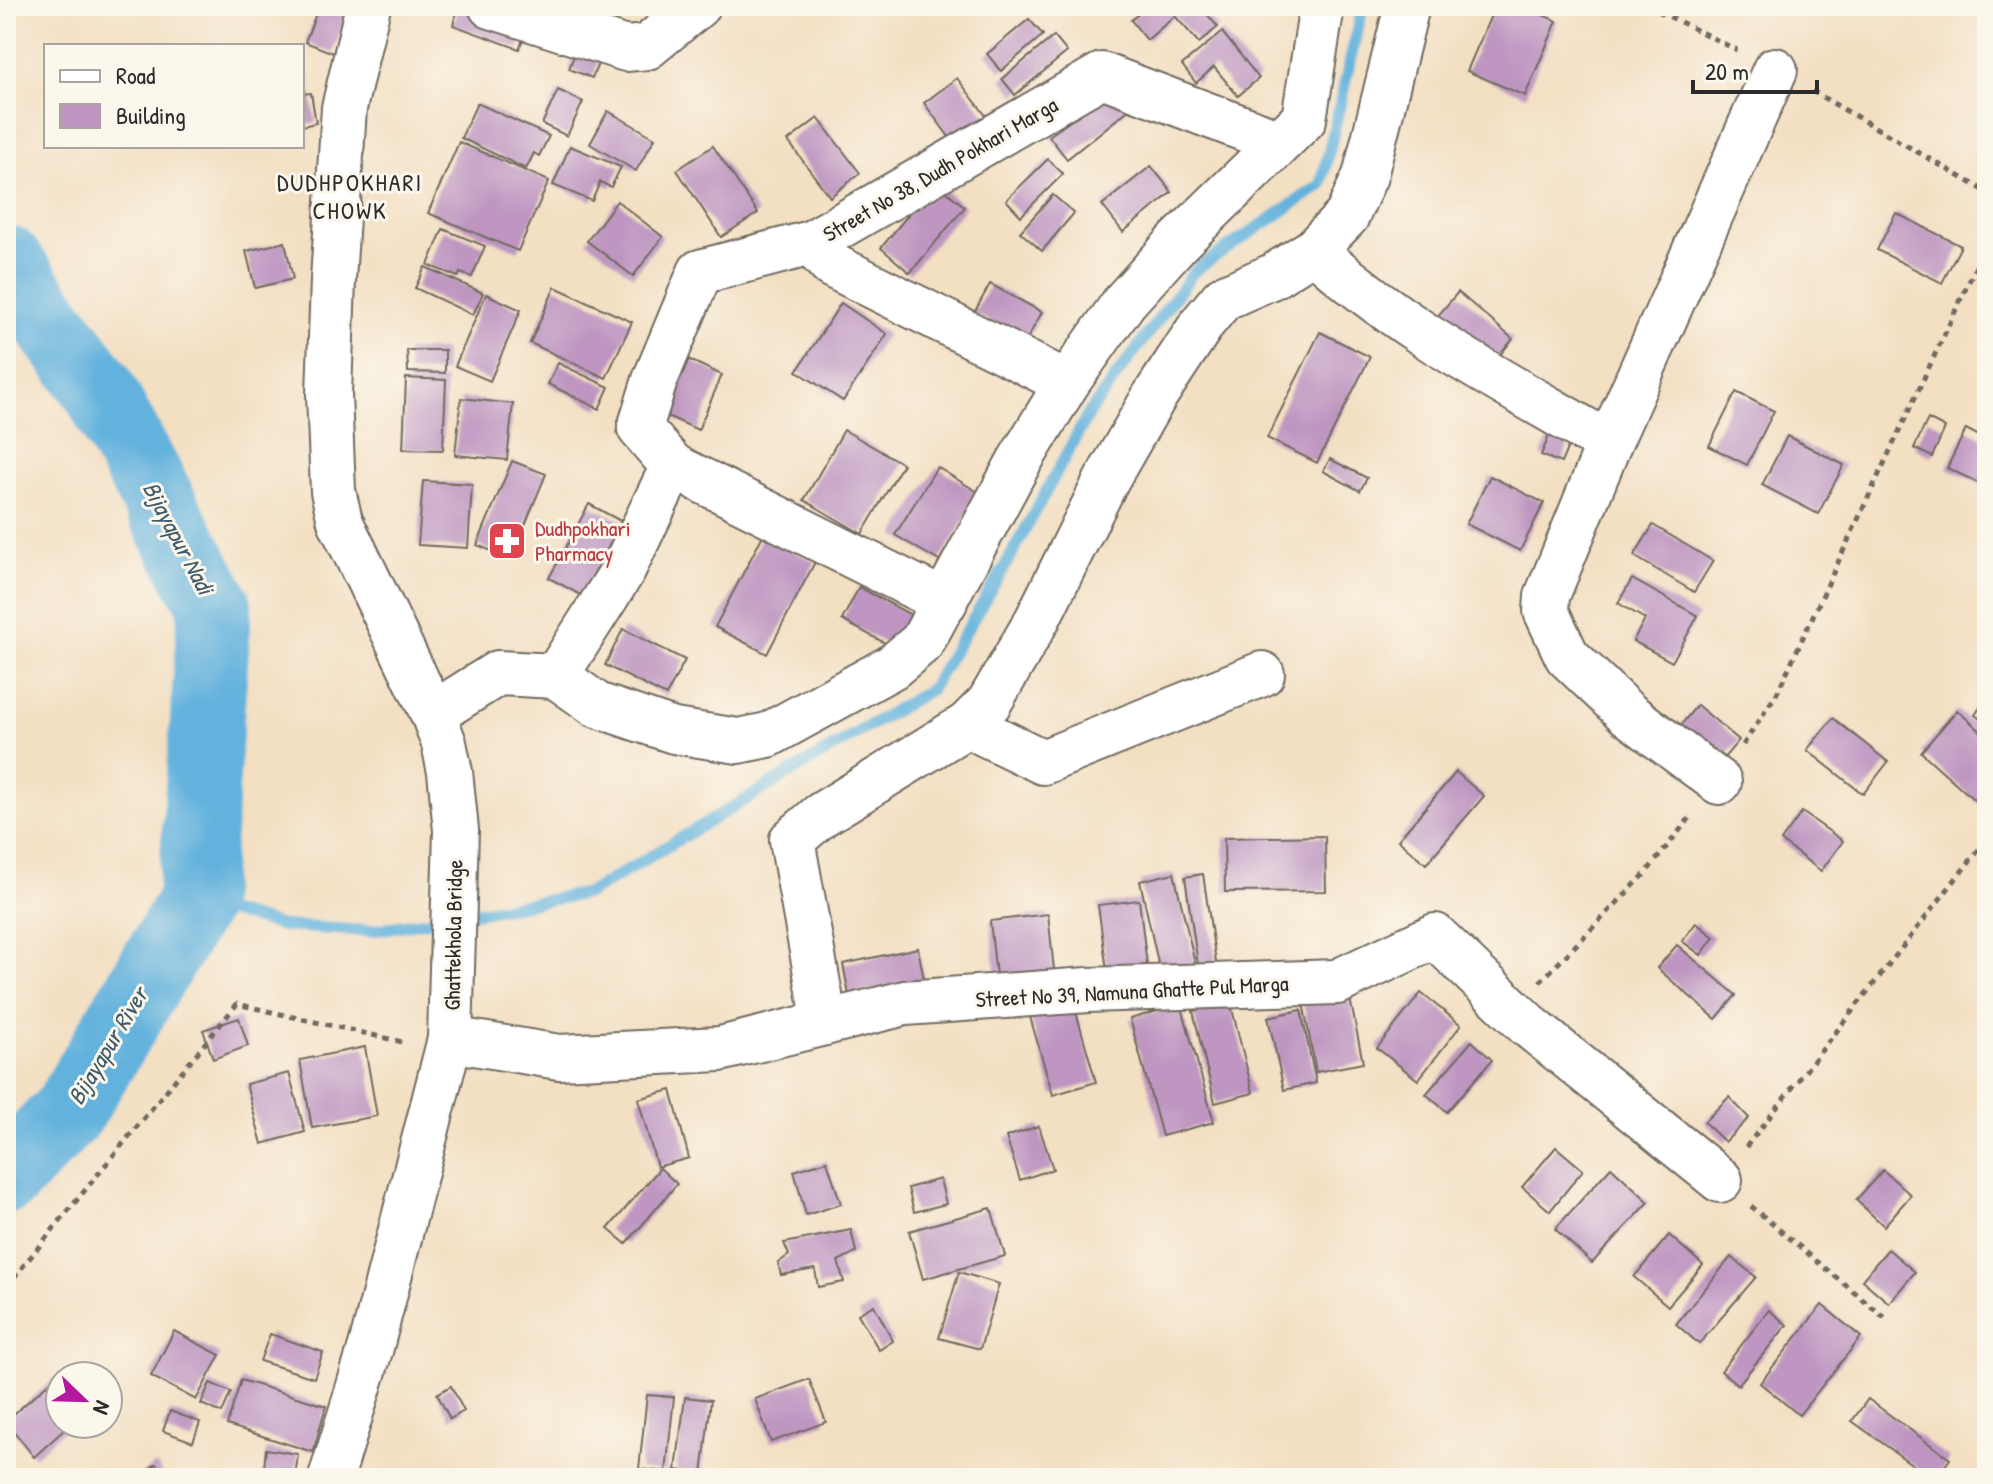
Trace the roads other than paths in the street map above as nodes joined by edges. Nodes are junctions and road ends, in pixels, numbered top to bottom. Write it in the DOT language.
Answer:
graph roads {
  1 [pos="491,6"];
  2 [pos="697,6"];
  3 [pos="1322,6"];
  4 [pos="1407,6"];
  5 [pos="371,7"];
  6 [pos="1775,70"];
  7 [pos="1279,142"];
  8 [pos="811,243"];
  9 [pos="1314,250"];
  10 [pos="1067,383"];
  11 [pos="1609,444"];
  12 [pos="673,466"];
  13 [pos="945,602"];
  14 [pos="1262,674"];
  15 [pos="556,676"];
  16 [pos="433,714"];
  17 [pos="967,725"];
  18 [pos="1719,782"];
  19 [pos="825,1023"];
  20 [pos="449,1046"];
  21 [pos="1720,1180"];
  22 [pos="331,1478"];
  1 -- 2 [label="street"];
  3 -- 7 [label="street"];
  4 -- 9 [label="street"];
  5 -- 16 [label="street, Ghattekhola Bridge"];
  6 -- 11 [label="street"];
  7 -- 8 [label="street, Street No 38, Dudh Pokhari Marga"];
  7 -- 10 [label="street"];
  8 -- 10 [label="street"];
  8 -- 12 [label="street, Street No 38, Dudh Pokhari Marga"];
  9 -- 11 [label="street"];
  9 -- 17 [label="street"];
  10 -- 13 [label="street"];
  11 -- 18 [label="street"];
  12 -- 13 [label="street"];
  12 -- 15 [label="street"];
  13 -- 15 [label="street"];
  14 -- 17 [label="street"];
  15 -- 16 [label="street"];
  16 -- 20 [label="street, Ghattekhola Bridge"];
  17 -- 19 [label="street"];
  19 -- 20 [label="street, Street No 39, Namuna Ghatte Pul Marga"];
  19 -- 21 [label="street, Street No 39, Namuna Ghatte Pul Marga"];
  20 -- 22 [label="street, Ghattekhola Bridge"];
}
